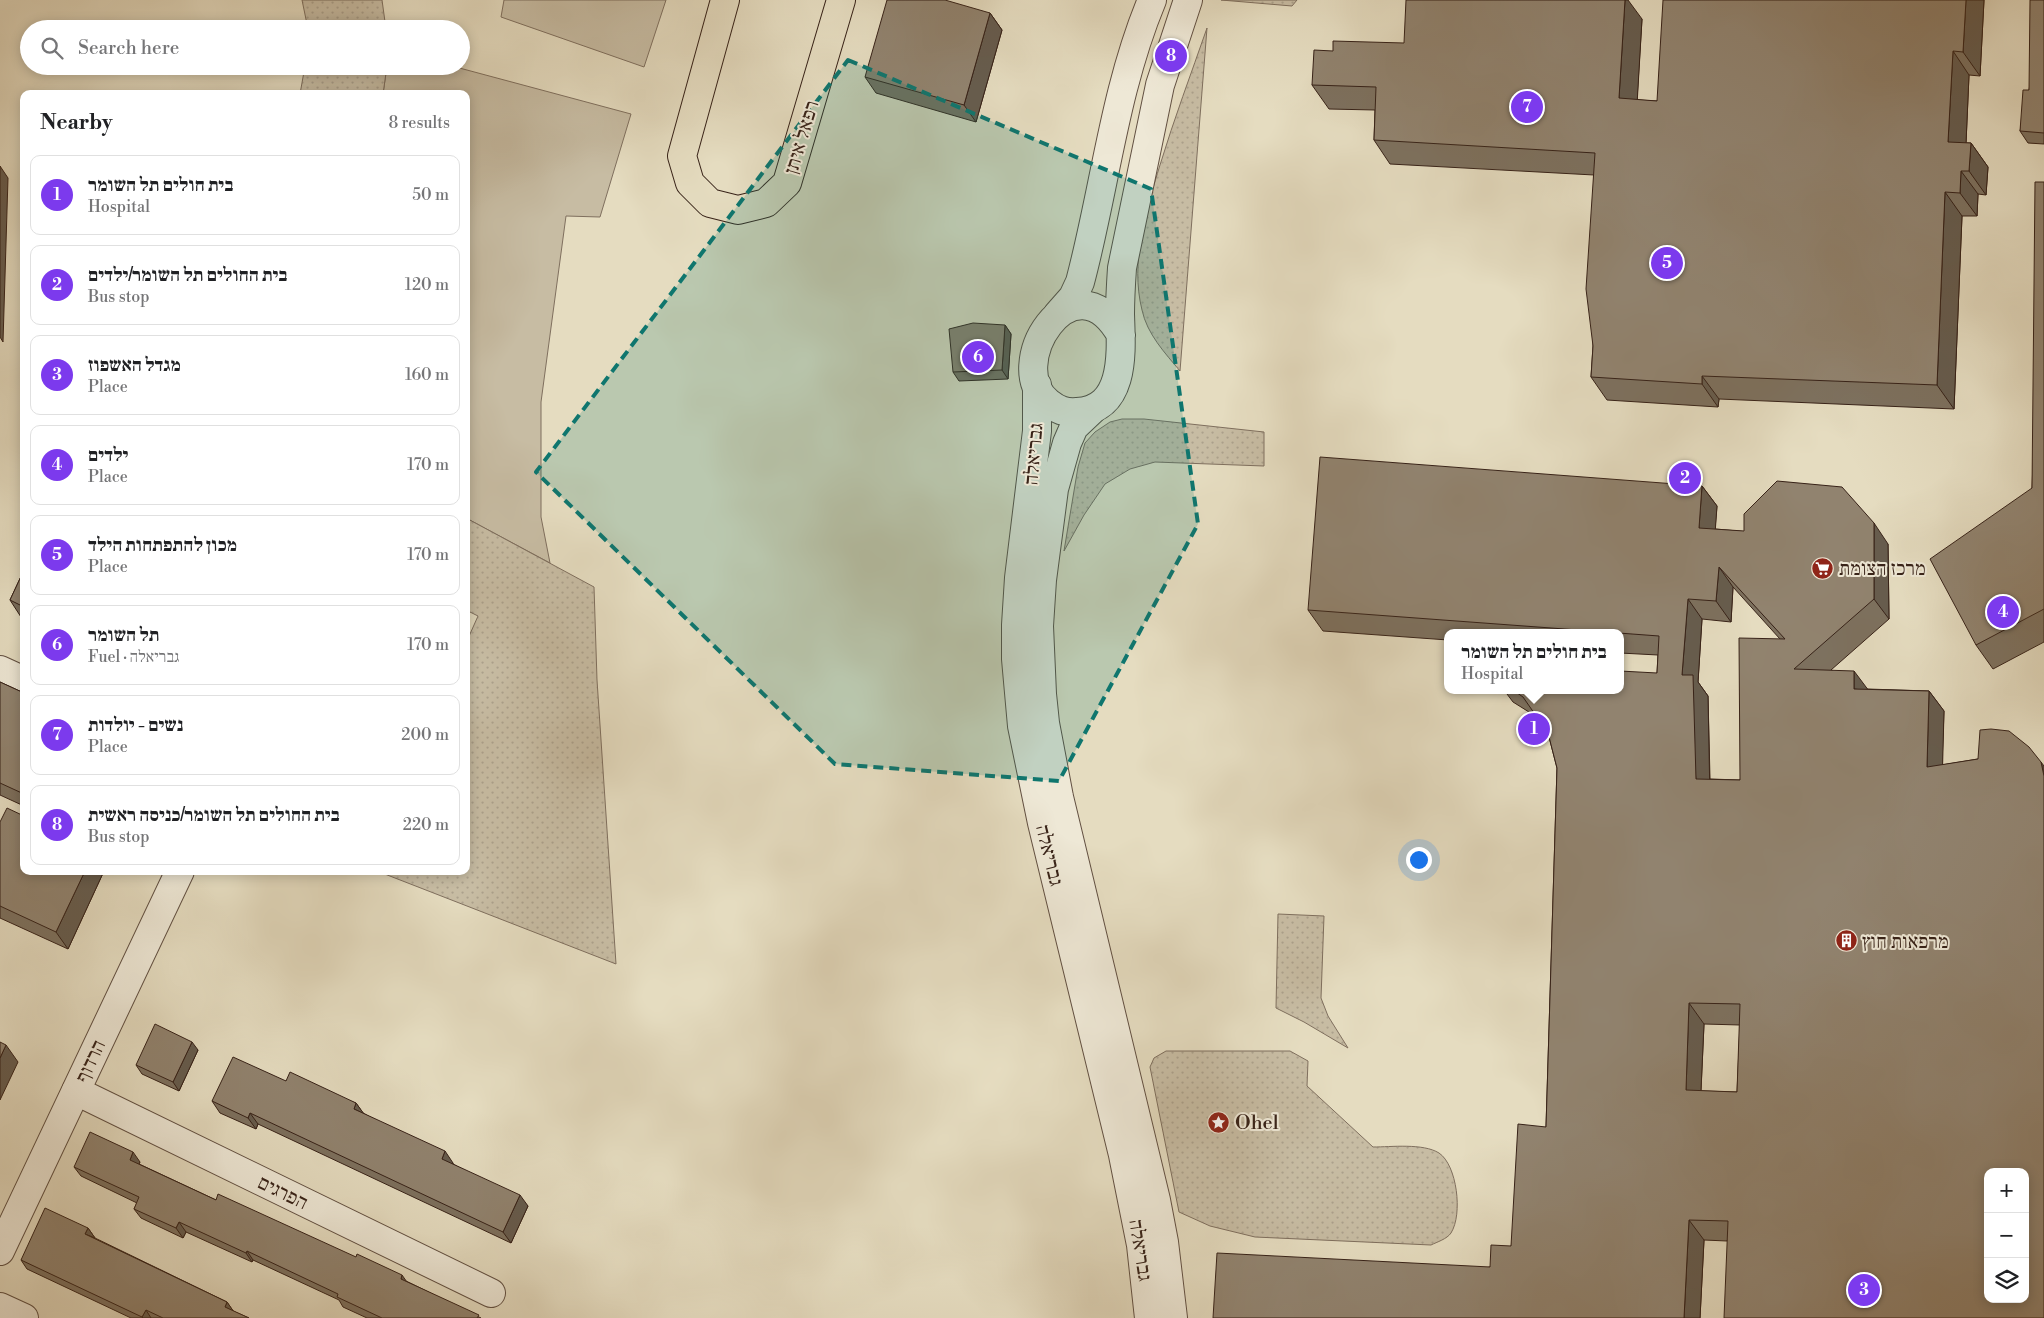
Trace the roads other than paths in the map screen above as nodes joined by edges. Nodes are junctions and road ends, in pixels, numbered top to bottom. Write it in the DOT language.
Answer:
graph roads {
  1 [pos="725,0"];
  2 [pos="841,0"];
  3 [pos="1152,0"];
  4 [pos="1188,0"];
  5 [pos="1058,314"];
  6 [pos="1121,335"];
  7 [pos="1037,385"];
  8 [pos="1093,409"];
  9 [pos="0,670"];
  10 [pos="20,679"];
  11 [pos="178,875"];
  12 [pos="76,1091"];
  13 [pos="0,1251"];
  14 [pos="491,1293"];
  15 [pos="0,1307"];
  16 [pos="24,1318"];
  17 [pos="1149,1318"];
  18 [pos="1173,1318"];
  1 -- 2 [label="main road, רפאל איתן"];
  3 -- 5 [label="street"];
  4 -- 6 [label="street"];
  5 -- 6 [label="street"];
  5 -- 7 [label="street"];
  6 -- 8 [label="street"];
  7 -- 8 [label="street"];
  7 -- 17 [label="street, גבריאלה"];
  8 -- 18 [label="street, גבריאלה"];
  9 -- 10 [label="street"];
  11 -- 12 [label="street, הרדוף"];
  12 -- 13 [label="street, הרדוף"];
  12 -- 14 [label="street, הפרגים"];
  15 -- 16 [label="street"];
}
